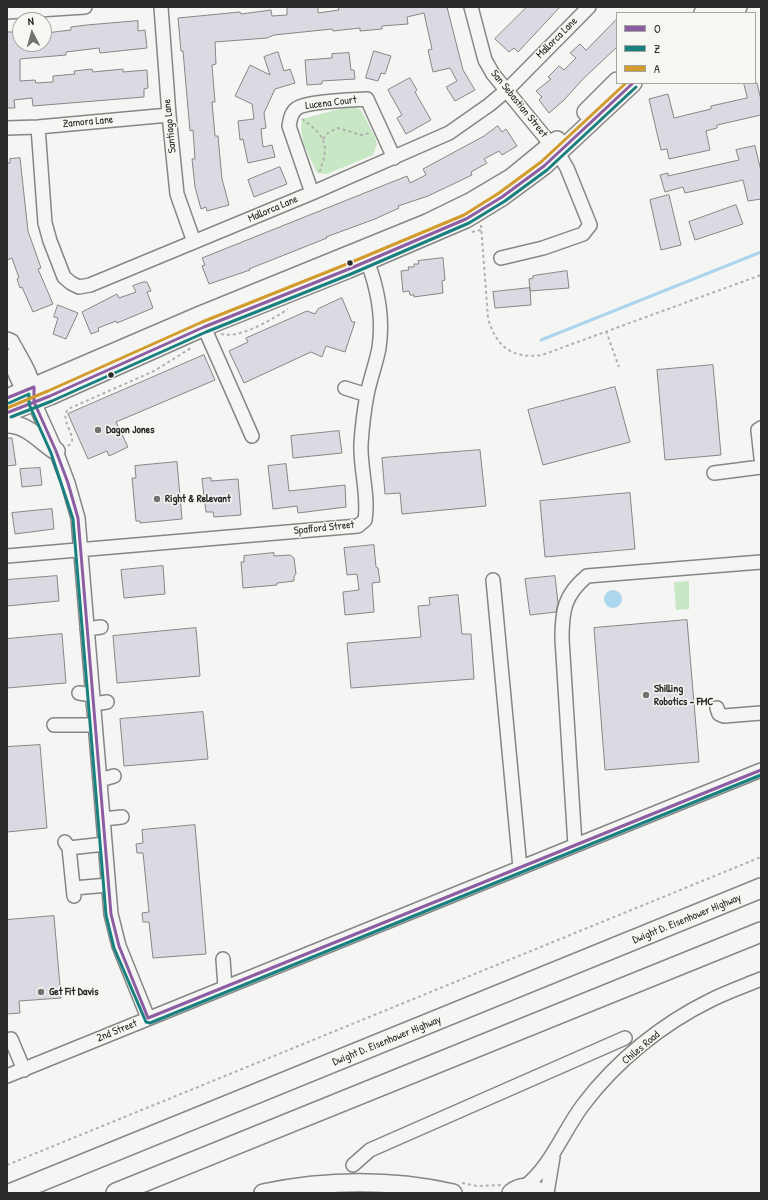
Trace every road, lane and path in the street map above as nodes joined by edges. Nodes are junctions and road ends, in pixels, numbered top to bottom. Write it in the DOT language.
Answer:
graph roads {
  1 [pos="85,7"];
  2 [pos="161,7"];
  3 [pos="471,7"];
  4 [pos="589,7"];
  5 [pos="714,7"];
  6 [pos="738,7"];
  7 [pos="7,12"];
  8 [pos="705,12"];
  9 [pos="729,12"];
  10 [pos="616,82"];
  11 [pos="632,84"];
  12 [pos="508,90"];
  13 [pos="169,115"];
  14 [pos="302,119"];
  15 [pos="38,127"];
  16 [pos="7,128"];
  17 [pos="372,132"];
  18 [pos="323,139"];
  19 [pos="554,149"];
  20 [pos="394,158"];
  21 [pos="319,173"];
  22 [pos="312,193"];
  23 [pos="480,220"];
  24 [pos="194,242"];
  25 [pos="365,255"];
  26 [pos="501,258"];
  27 [pos="761,275"];
  28 [pos="290,308"];
  29 [pos="606,331"];
  30 [pos="206,332"];
  31 [pos="7,339"];
  32 [pos="7,356"];
  33 [pos="619,367"];
  34 [pos="345,388"];
  35 [pos="24,395"];
  36 [pos="367,395"];
  37 [pos="7,413"];
  38 [pos="7,424"];
  39 [pos="761,428"];
  40 [pos="252,436"];
  41 [pos="61,449"];
  42 [pos="761,458"];
  43 [pos="761,467"];
  44 [pos="714,473"];
  45 [pos="80,551"];
  46 [pos="7,556"];
  47 [pos="761,562"];
  48 [pos="493,580"];
  49 [pos="101,627"];
  50 [pos="87,629"];
  51 [pos="79,693"];
  52 [pos="93,699"];
  53 [pos="107,702"];
  54 [pos="717,708"];
  55 [pos="761,713"];
  56 [pos="54,725"];
  57 [pos="95,725"];
  58 [pos="761,770"];
  59 [pos="114,776"];
  60 [pos="100,780"];
  61 [pos="122,817"];
  62 [pos="103,819"];
  63 [pos="105,844"];
  64 [pos="575,845"];
  65 [pos="761,857"];
  66 [pos="520,868"];
  67 [pos="108,885"];
  68 [pos="761,888"];
  69 [pos="761,932"];
  70 [pos="223,959"];
  71 [pos="761,979"];
  72 [pos="225,987"];
  73 [pos="148,1018"];
  74 [pos="625,1038"];
  75 [pos="11,1039"];
  76 [pos="24,1070"];
  77 [pos="7,1076"];
  78 [pos="554,1155"];
  79 [pos="7,1165"];
  80 [pos="353,1165"];
  81 [pos="382,1188"];
  82 [pos="456,1188"];
  83 [pos="511,1190"];
  84 [pos="12,1193"];
  85 [pos="116,1193"];
  86 [pos="263,1193"];
  87 [pos="542,1193"];
  88 [pos="548,1193"];
  1 -- 7 [label="street"];
  2 -- 13 [label="street, Santiago Lane"];
  3 -- 12 [label="street, San Sebastian Street"];
  4 -- 12 [label="street, Mallorca Lane"];
  5 -- 8 [label="main road"];
  6 -- 9 [label="main road"];
  10 -- 19 [label="main road"];
  11 -- 19 [label="main road"];
  12 -- 19 [label="street, San Sebastian Street"];
  12 -- 20 [label="street, Mallorca Lane"];
  13 -- 15 [label="street, Zamora Lane"];
  13 -- 24 [label="street, Santiago Lane"];
  14 -- 18 [label="path"];
  15 -- 16 [label="street, Zamora Lane"];
  15 -- 24 [label="street, Mallorca Lane"];
  17 -- 18 [label="path"];
  18 -- 21 [label="path"];
  19 -- 25 [label="main road"];
  19 -- 26 [label="street, San Sebastian Street"];
  20 -- 22 [label="street, Mallorca Lane"];
  20 -- 22 [label="street, Lucena Court"];
  22 -- 24 [label="street, Mallorca Lane"];
  23 -- 29 [label="path"];
  25 -- 30 [label="main road"];
  25 -- 35 [label="main road"];
  25 -- 36 [label="street, Spafford Street"];
  27 -- 29 [label="path"];
  28 -- 30 [label="path"];
  29 -- 33 [label="path"];
  30 -- 35 [label="main road"];
  30 -- 40 [label="street"];
  30 -- 41 [label="path"];
  31 -- 35 [label="street"];
  32 -- 35 [label="street"];
  34 -- 36 [label="street"];
  35 -- 37 [label="main road"];
  35 -- 41 [label="street"];
  36 -- 45 [label="street, Spafford Street"];
  38 -- 41 [label="main road"];
  39 -- 42 [label="street"];
  41 -- 45 [label="street"];
  43 -- 44 [label="street"];
  45 -- 46 [label="street, Spafford Street"];
  45 -- 50 [label="street"];
  47 -- 64 [label="street"];
  48 -- 66 [label="street"];
  49 -- 50 [label="street"];
  50 -- 52 [label="street"];
  51 -- 52 [label="street"];
  52 -- 53 [label="street"];
  52 -- 57 [label="street"];
  54 -- 55 [label="street"];
  56 -- 57 [label="street"];
  57 -- 60 [label="street"];
  58 -- 64 [label="street, 2nd Street"];
  59 -- 60 [label="street"];
  60 -- 62 [label="street"];
  61 -- 62 [label="street"];
  62 -- 63 [label="street"];
  63 -- 67 [label="street"];
  63 -- 67 [label="street"];
  64 -- 66 [label="street, 2nd Street"];
  65 -- 79 [label="path"];
  66 -- 72 [label="street, 2nd Street"];
  67 -- 73 [label="street"];
  68 -- 84 [label="highway, Dwight D. Eisenhower Highway"];
  69 -- 85 [label="highway"];
  70 -- 72 [label="street"];
  71 -- 78 [label="street, Chiles Road"];
  72 -- 73 [label="street, 2nd Street"];
  73 -- 76 [label="street, 2nd Street"];
  74 -- 80 [label="street"];
  75 -- 76 [label="street"];
  76 -- 77 [label="street, 2nd Street"];
  78 -- 83 [label="street"];
  78 -- 88 [label="street"];
  81 -- 82 [label="main road"];
  81 -- 86 [label="main road"];
  82 -- 83 [label="path"];
  83 -- 87 [label="main road"];
}
